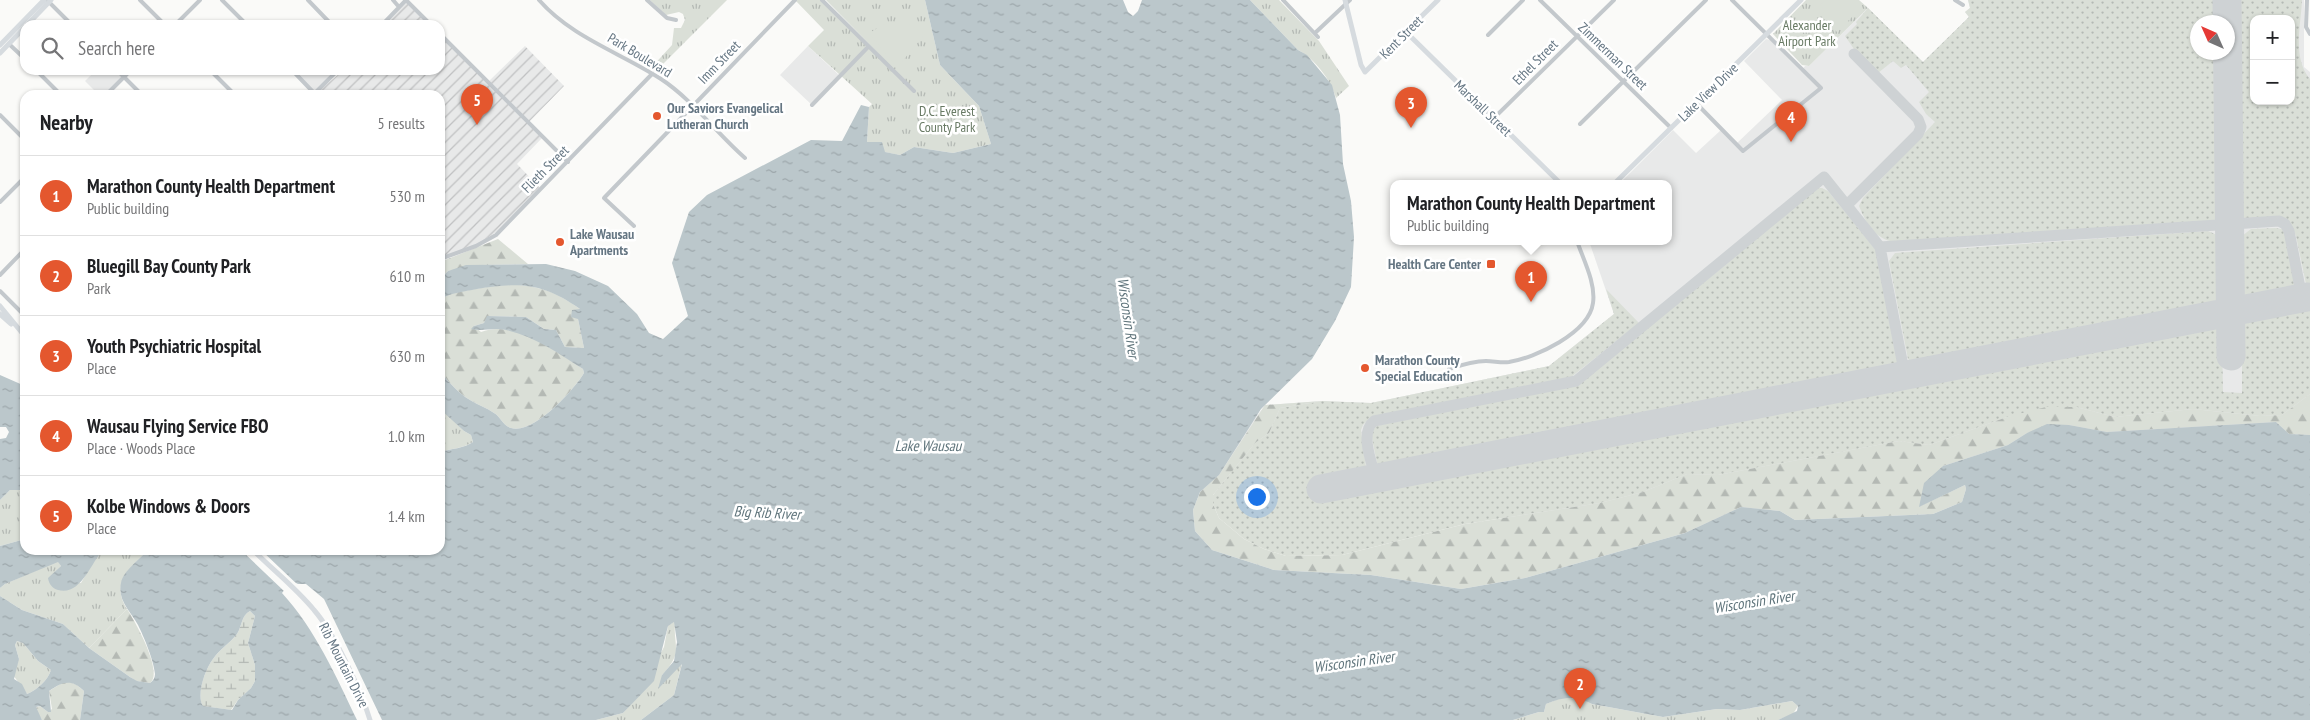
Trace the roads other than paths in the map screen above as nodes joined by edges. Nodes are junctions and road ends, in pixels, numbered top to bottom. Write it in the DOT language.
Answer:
graph roads {
  1 [pos="140,0"];
  2 [pos="200,0"];
  3 [pos="222,0"];
  4 [pos="308,0"];
  5 [pos="393,0"];
  6 [pos="406,0"];
  7 [pos="539,0"];
  8 [pos="647,0"];
  9 [pos="795,0"];
  10 [pos="822,0"];
  11 [pos="1283,0"];
  12 [pos="1438,0"];
  13 [pos="1523,0"];
  14 [pos="1540,0"];
  15 [pos="1614,0"];
  16 [pos="1706,0"];
  17 [pos="1732,0"];
  18 [pos="1801,0"];
  19 [pos="1955,0"];
  20 [pos="2308,0"];
  21 [pos="48,1"];
  22 [pos="1347,1"];
  23 [pos="1963,5"];
  24 [pos="400,7"];
  25 [pos="27,20"];
  26 [pos="31,20"];
  27 [pos="67,20"];
  28 [pos="160,20"];
  29 [pos="181,20"];
  30 [pos="242,20"];
  31 [pos="327,20"];
  32 [pos="387,20"];
  33 [pos="426,20"];
  34 [pos="676,20"];
  35 [pos="20,27"];
  36 [pos="20,32"];
  37 [pos="1406,32"];
  38 [pos="1315,33"];
  39 [pos="1767,34"];
  40 [pos="2310,34"];
  41 [pos="1488,35"];
  42 [pos="1577,36"];
  43 [pos="1318,37"];
  44 [pos="445,39"];
  45 [pos="9,44"];
  46 [pos="0,45"];
  47 [pos="868,47"];
  48 [pos="0,53"];
  49 [pos="20,54"];
  50 [pos="652,74"];
  51 [pos="41,75"];
  52 [pos="215,75"];
  53 [pos="297,75"];
  54 [pos="333,75"];
  55 [pos="124,77"];
  56 [pos="1623,82"];
  57 [pos="56,90"];
  58 [pos="111,90"];
  59 [pos="137,90"];
  60 [pos="230,90"];
  61 [pos="310,90"];
  62 [pos="318,90"];
  63 [pos="914,91"];
  64 [pos="1696,103"];
  65 [pos="812,105"];
  66 [pos="692,106"];
  67 [pos="0,115"];
  68 [pos="1494,118"];
  69 [pos="1580,124"];
  70 [pos="1671,128"];
  71 [pos="20,135"];
  72 [pos="745,158"];
  73 [pos="568,162"];
  74 [pos="1557,180"];
  75 [pos="1618,180"];
  76 [pos="20,182"];
  77 [pos="1,200"];
  78 [pos="634,226"];
  79 [pos="1578,245"];
  80 [pos="20,254"];
  81 [pos="445,257"];
  82 [pos="0,274"];
  83 [pos="0,291"];
  84 [pos="0,306"];
  85 [pos="20,311"];
  86 [pos="0,314"];
  87 [pos="20,330"];
  88 [pos="20,332"];
  89 [pos="1449,369"];
  90 [pos="258,555"];
  91 [pos="370,719"];
  1 -- 28 [label="street"];
  2 -- 29 [label="street"];
  3 -- 30 [label="street"];
  4 -- 31 [label="street"];
  5 -- 24 [label="street"];
  6 -- 24 [label="street"];
  6 -- 33 [label="street"];
  7 -- 50 [label="street, Park Boulevard"];
  8 -- 34 [label="street"];
  9 -- 66 [label="street, Imm Street"];
  10 -- 47 [label="street"];
  11 -- 38 [label="street"];
  12 -- 37 [label="street, Kent Street"];
  13 -- 41 [label="street"];
  14 -- 42 [label="street, Zimmerman Street"];
  15 -- 42 [label="street, Ethel Street"];
  16 -- 56 [label="street"];
  17 -- 39 [label="street"];
  18 -- 39 [label="street, Lake View Drive"];
  19 -- 23 [label="street"];
  20 -- 40 [label="street"];
  21 -- 25 [label="street"];
  21 -- 26 [label="street"];
  21 -- 27 [label="street"];
  22 -- 37 [label="street, Kent Street"];
  22 -- 38 [label="street"];
  24 -- 32 [label="street"];
  35 -- 46 [label="street"];
  36 -- 45 [label="street"];
  37 -- 68 [label="street, Marshall Street"];
  38 -- 43 [label="street"];
  39 -- 64 [label="street, Lake View Drive"];
  39 -- 64 [label="street"];
  42 -- 56 [label="street, Zimmerman Street"];
  42 -- 68 [label="street, Ethel Street"];
  44 -- 73 [label="street"];
  45 -- 48 [label="street"];
  45 -- 49 [label="street"];
  47 -- 63 [label="street"];
  47 -- 65 [label="street"];
  50 -- 66 [label="street, Park Boulevard"];
  50 -- 73 [label="street, Flieth Street"];
  51 -- 57 [label="street"];
  52 -- 60 [label="street"];
  53 -- 61 [label="street"];
  54 -- 62 [label="street"];
  55 -- 58 [label="street"];
  55 -- 59 [label="street"];
  56 -- 69 [label="street"];
  56 -- 70 [label="street, Zimmerman Street"];
  64 -- 70 [label="street, Lake View Drive"];
  66 -- 72 [label="street, Park Boulevard"];
  66 -- 78 [label="street, Imm Street"];
  67 -- 71 [label="street"];
  68 -- 74 [label="street, Marshall Street"];
  70 -- 75 [label="street, Lake View Drive"];
  73 -- 81 [label="street, Flieth Street"];
  76 -- 77 [label="street"];
  79 -- 89 [label="street"];
  80 -- 82 [label="street"];
  83 -- 85 [label="street"];
  84 -- 87 [label="street"];
  86 -- 88 [label="street"];
  90 -- 91 [label="street, Rib Mountain Drive"];
}
